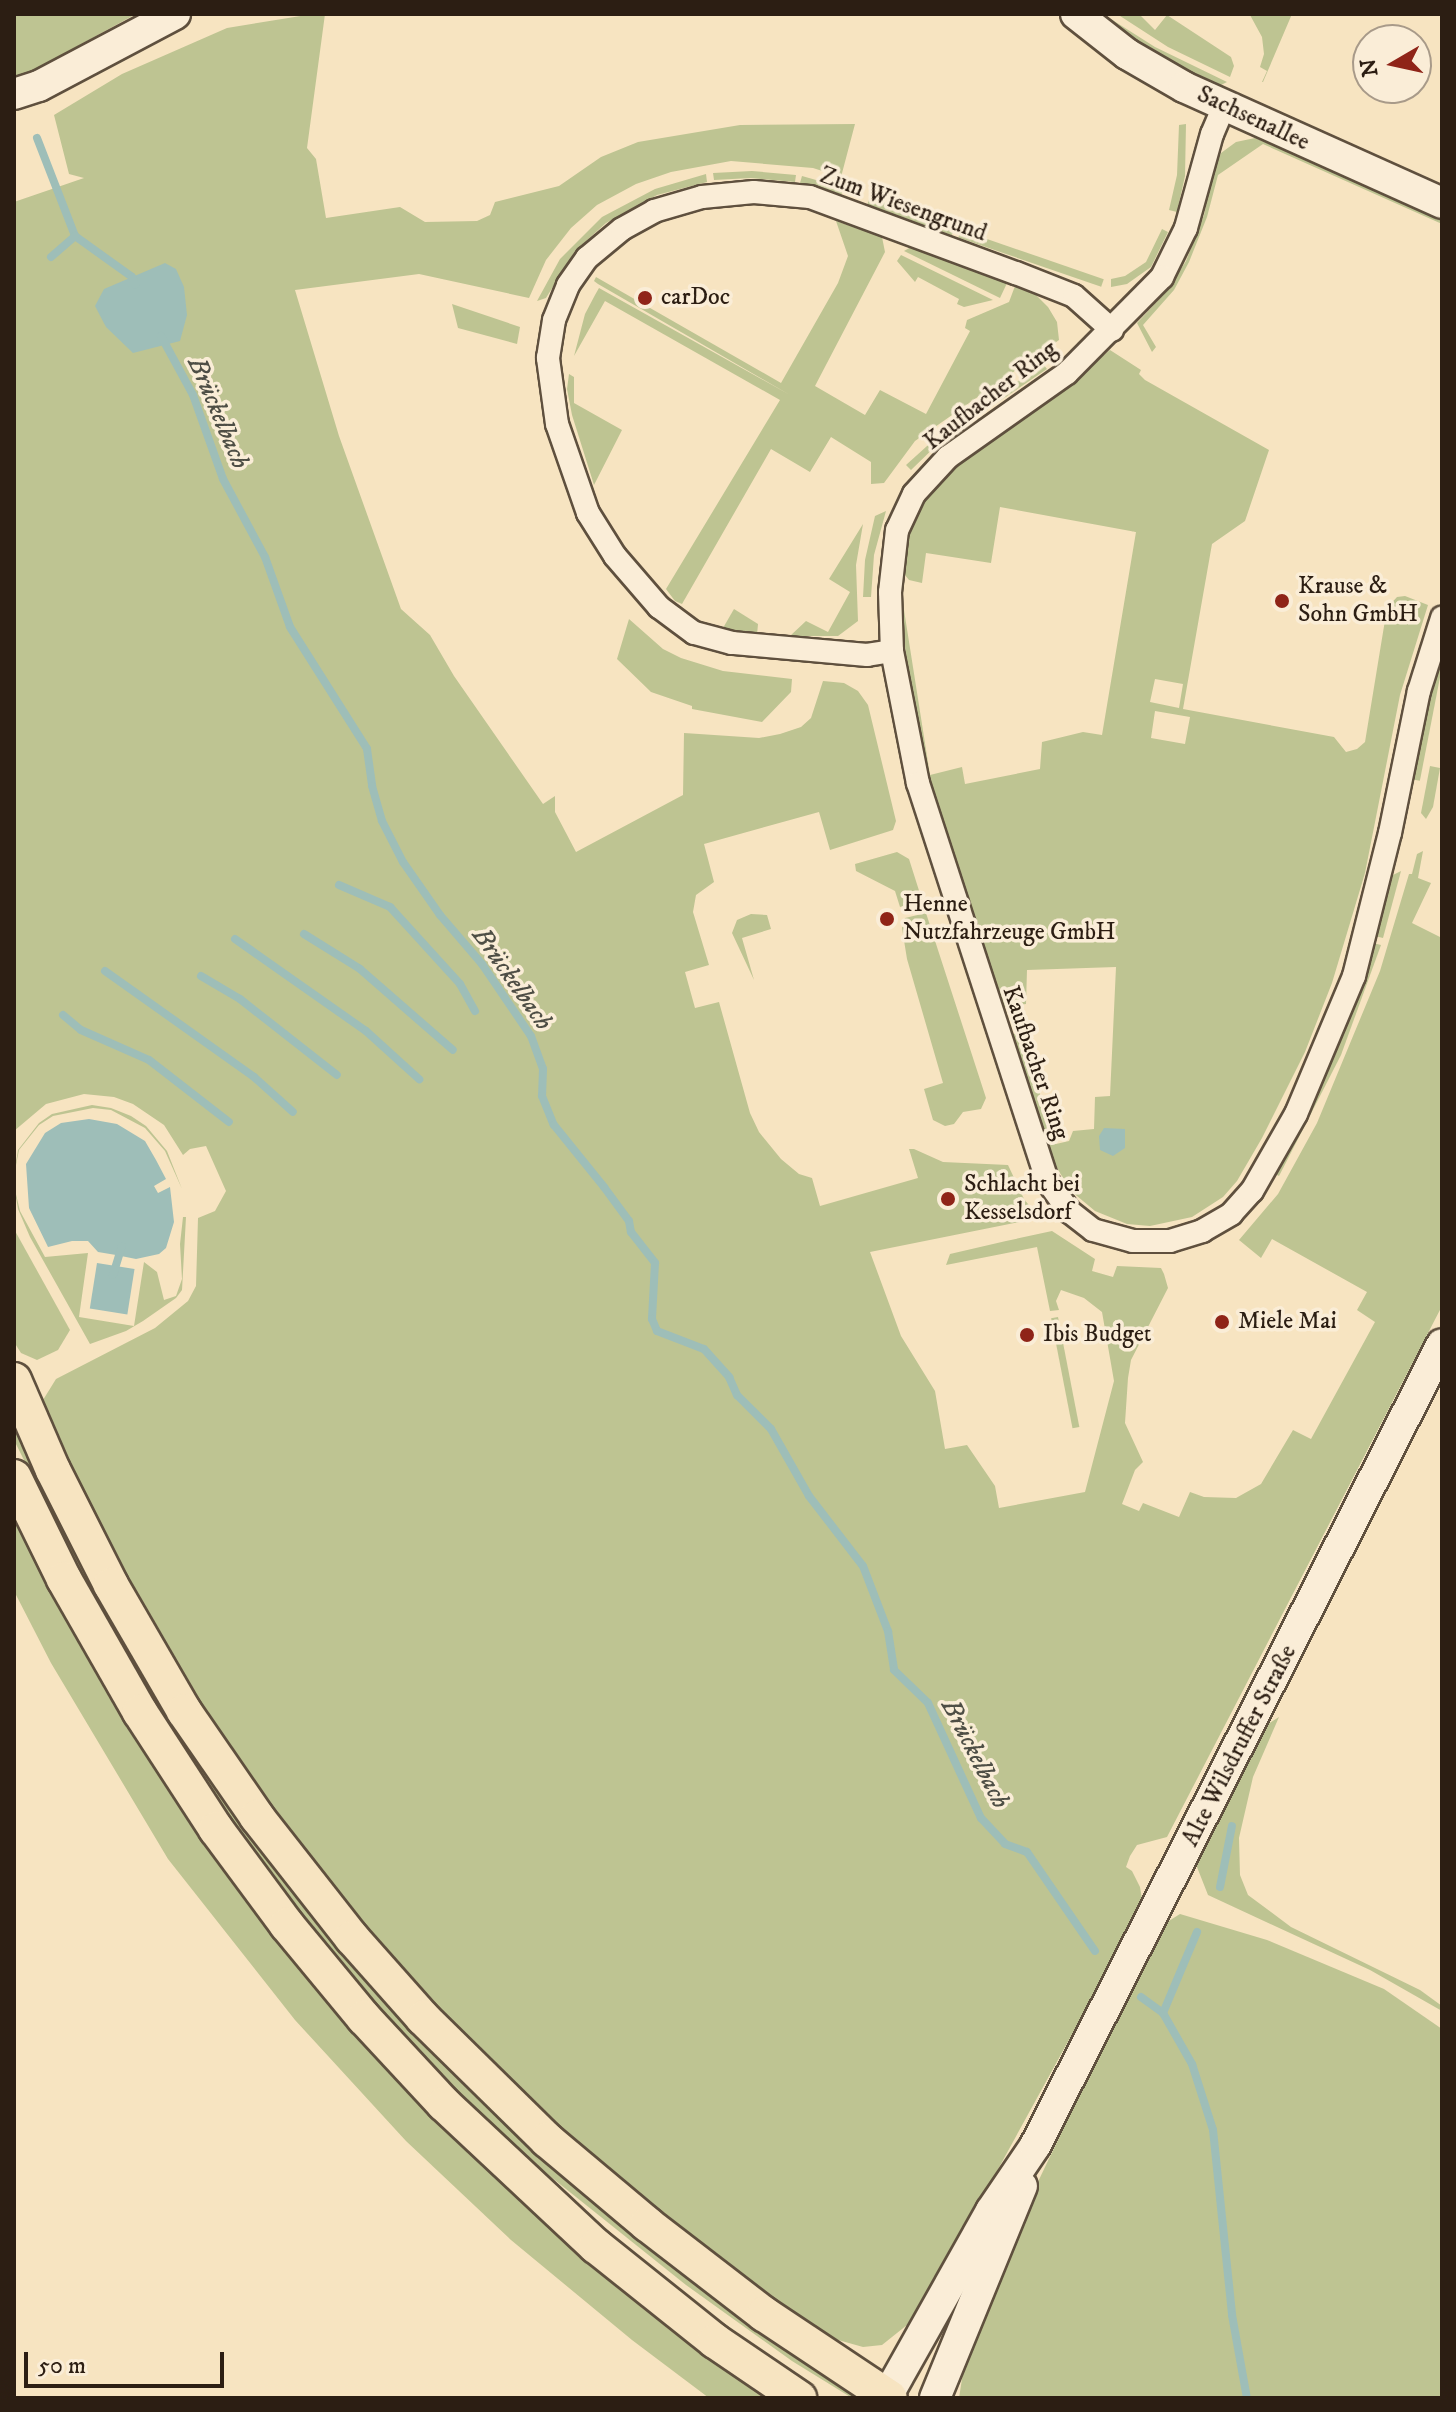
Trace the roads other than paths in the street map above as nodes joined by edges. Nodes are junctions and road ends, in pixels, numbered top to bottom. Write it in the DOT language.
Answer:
graph roads {
  1 [pos="175,14"];
  2 [pos="1076,14"];
  3 [pos="27,90"];
  4 [pos="1224,106"];
  5 [pos="14,109"];
  6 [pos="1442,203"];
  7 [pos="1112,330"];
  8 [pos="1442,618"];
  9 [pos="892,651"];
  10 [pos="1442,1344"];
  11 [pos="14,1380"];
  12 [pos="14,1477"];
  13 [pos="1035,2146"];
  14 [pos="888,2397"];
  15 [pos="799,2398"];
  16 [pos="935,2398"];
  1 -- 3 [label="street"];
  2 -- 4 [label="street, Sachsenallee"];
  3 -- 5 [label="street"];
  4 -- 6 [label="street, Sachsenallee"];
  4 -- 7 [label="street, Kaufbacher Ring"];
  7 -- 9 [label="street, Kaufbacher Ring"];
  7 -- 9 [label="street, Zum Wiesengrund"];
  8 -- 9 [label="street, Kaufbacher Ring"];
  10 -- 13 [label="street, Alte Wilsdruffer Straße"];
  11 -- 14 [label="main road"];
  12 -- 15 [label="main road"];
  13 -- 14 [label="street, Alte Wilsdruffer Straße"];
  13 -- 16 [label="street, Alte Wilsdruffer Straße"];
}
